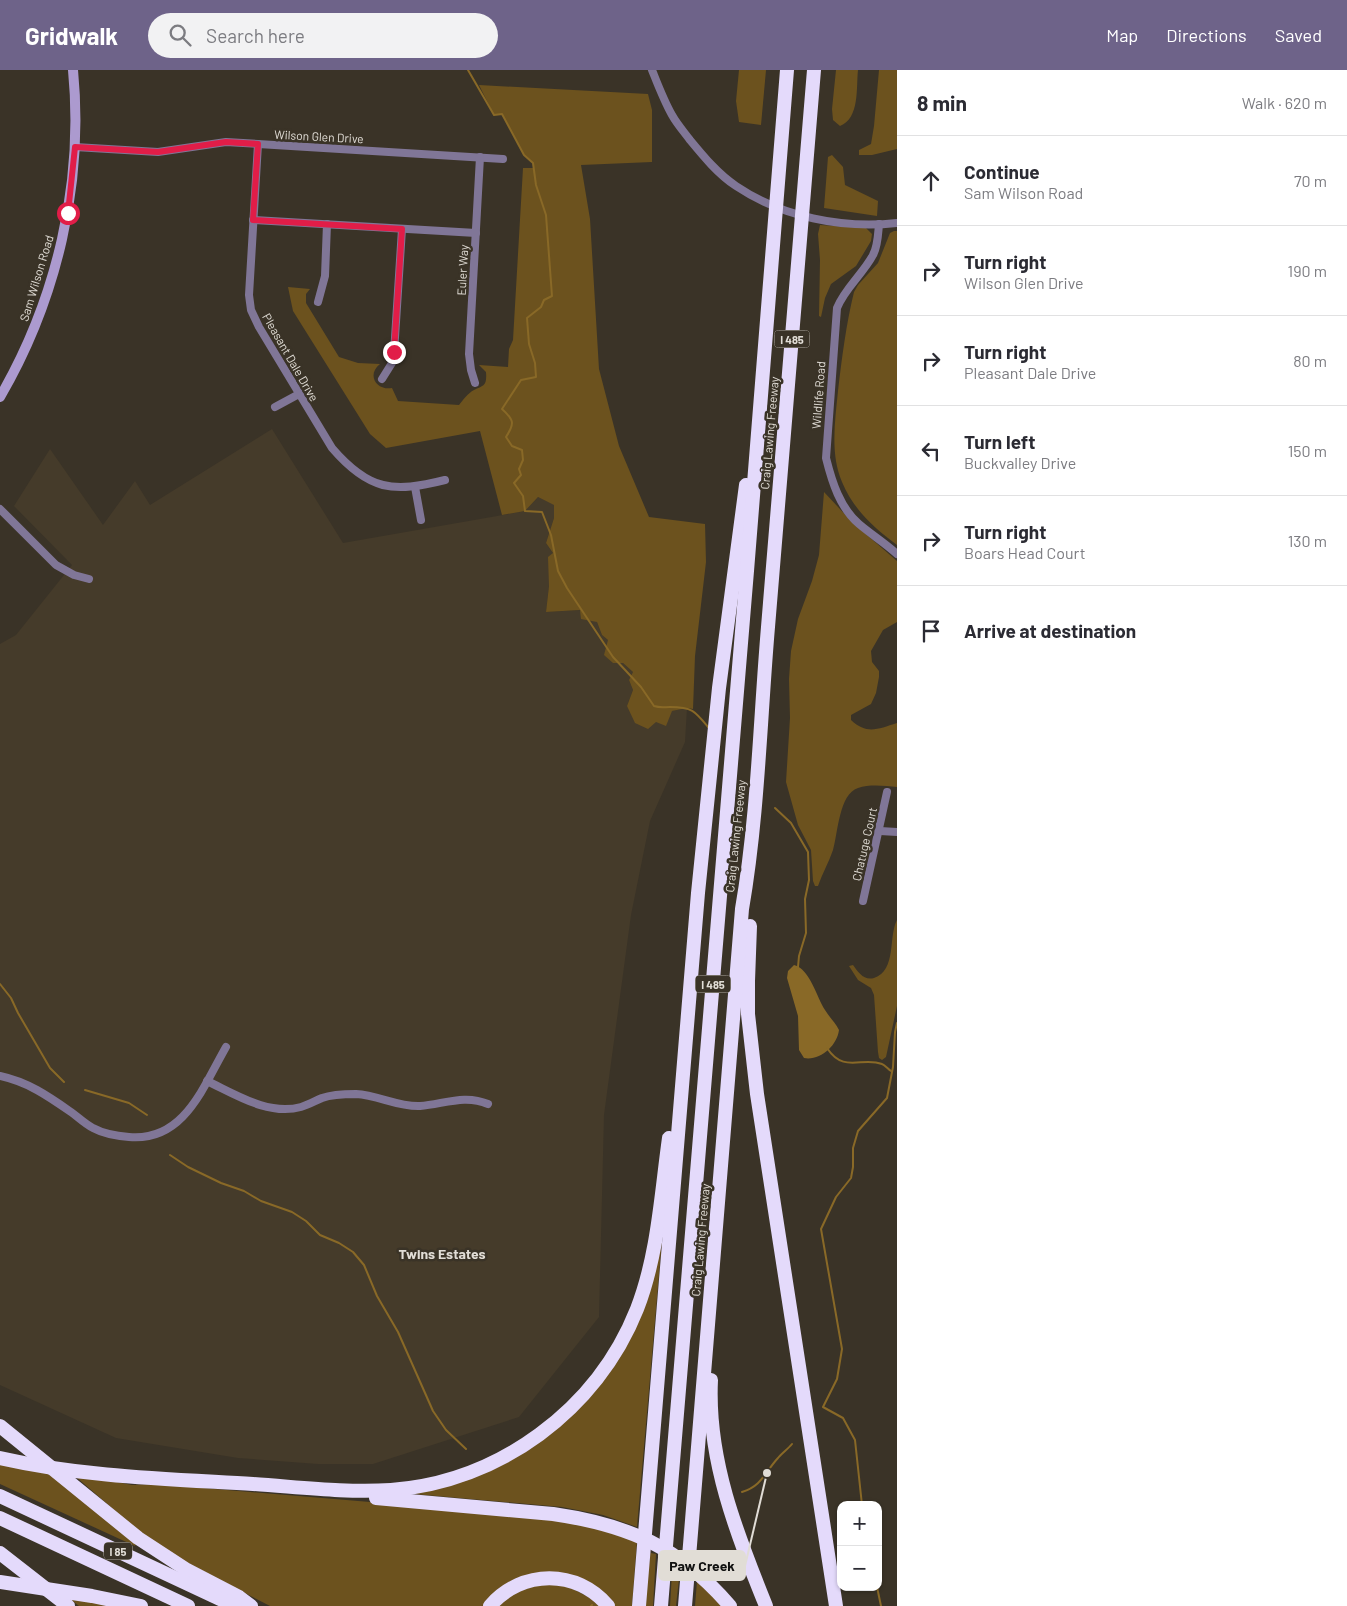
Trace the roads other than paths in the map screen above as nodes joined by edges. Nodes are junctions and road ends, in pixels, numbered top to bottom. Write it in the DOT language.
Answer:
graph roads {
  1 [pos="73,70"];
  2 [pos="652,70"];
  3 [pos="787,70"];
  4 [pos="814,70"];
  5 [pos="258,144"];
  6 [pos="75,147"];
  7 [pos="480,157"];
  8 [pos="503,159"];
  9 [pos="253,220"];
  10 [pos="897,222"];
  11 [pos="327,224"];
  12 [pos="879,224"];
  13 [pos="402,229"];
  14 [pos="476,233"];
  15 [pos="318,302"];
  16 [pos="763,363"];
  17 [pos="382,379"];
  18 [pos="475,383"];
  19 [pos="298,394"];
  20 [pos="0,397"];
  21 [pos="275,407"];
  22 [pos="445,480"];
  23 [pos="415,487"];
  24 [pos="0,509"];
  25 [pos="421,520"];
  26 [pos="897,554"];
  27 [pos="89,579"];
  28 [pos="887,792"];
  29 [pos="880,830"];
  30 [pos="897,832"];
  31 [pos="749,868"];
  32 [pos="863,901"];
  33 [pos="686,1040"];
  34 [pos="226,1047"];
  35 [pos="0,1076"];
  36 [pos="207,1081"];
  37 [pos="488,1104"];
  38 [pos="717,1222"];
  39 [pos="0,1426"];
  40 [pos="0,1458"];
  41 [pos="168,1479"];
  42 [pos="0,1496"];
  43 [pos="0,1518"];
  44 [pos="0,1553"];
  45 [pos="0,1582"];
  46 [pos="68,1606"];
  47 [pos="141,1606"];
  48 [pos="188,1606"];
  49 [pos="236,1606"];
  50 [pos="251,1606"];
  51 [pos="490,1606"];
  52 [pos="608,1606"];
  53 [pos="639,1606"];
  54 [pos="661,1606"];
  55 [pos="685,1606"];
  56 [pos="730,1606"];
  57 [pos="766,1606"];
  58 [pos="836,1606"];
  1 -- 6 [label="street, Sam Wilson Road"];
  2 -- 12 [label="street"];
  3 -- 16 [label="highway, Craig Lawing Freeway / I 485"];
  4 -- 31 [label="highway, Craig Lawing Freeway / I 485"];
  5 -- 6 [label="street, Wilson Glen Drive"];
  5 -- 7 [label="street, Wilson Glen Drive"];
  5 -- 9 [label="street, Pleasant Dale Drive"];
  6 -- 20 [label="street, Sam Wilson Road"];
  7 -- 8 [label="street, Wilson Glen Drive"];
  7 -- 14 [label="street, Euler Way"];
  9 -- 11 [label="street"];
  9 -- 19 [label="street, Pleasant Dale Drive"];
  10 -- 12 [label="street"];
  11 -- 13 [label="street"];
  11 -- 15 [label="street"];
  12 -- 26 [label="street, Wildlife Road"];
  13 -- 14 [label="street"];
  13 -- 17 [label="street"];
  14 -- 18 [label="street, Euler Way"];
  16 -- 33 [label="highway"];
  16 -- 54 [label="highway, Craig Lawing Freeway / I 485"];
  19 -- 21 [label="street"];
  19 -- 23 [label="street, Pleasant Dale Drive"];
  22 -- 23 [label="street, Pleasant Dale Drive"];
  23 -- 25 [label="street"];
  24 -- 27 [label="street"];
  28 -- 29 [label="street, Chatuge Court"];
  29 -- 30 [label="street"];
  29 -- 32 [label="street, Chatuge Court"];
  31 -- 38 [label="highway, Craig Lawing Freeway / I 485"];
  31 -- 58 [label="highway"];
  33 -- 41 [label="highway"];
  33 -- 53 [label="highway"];
  34 -- 36 [label="street"];
  35 -- 36 [label="street"];
  36 -- 37 [label="street"];
  38 -- 55 [label="highway, Craig Lawing Freeway / I 485"];
  38 -- 57 [label="highway"];
  39 -- 50 [label="highway"];
  40 -- 41 [label="highway"];
  41 -- 56 [label="highway"];
  42 -- 49 [label="highway, I 85"];
  43 -- 48 [label="highway, I 85"];
  44 -- 46 [label="highway"];
  45 -- 47 [label="highway"];
  51 -- 52 [label="highway"];
}
